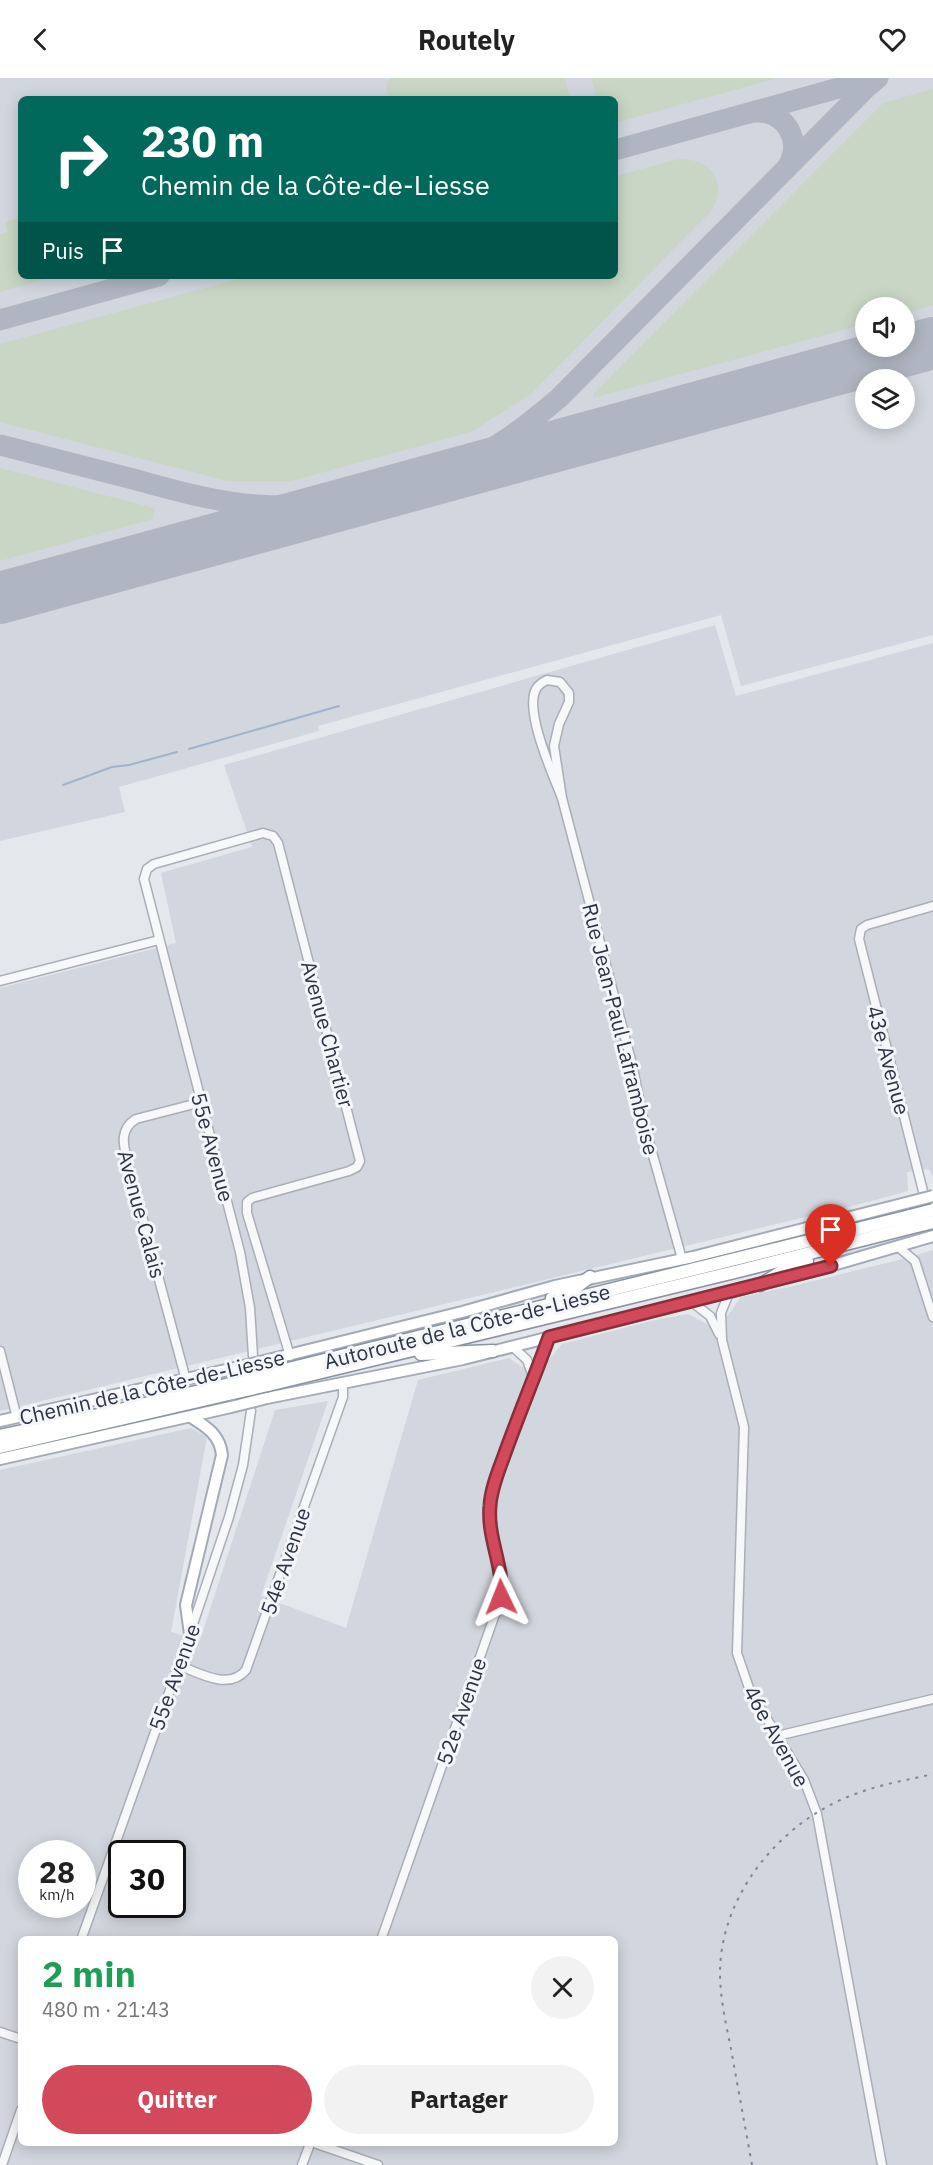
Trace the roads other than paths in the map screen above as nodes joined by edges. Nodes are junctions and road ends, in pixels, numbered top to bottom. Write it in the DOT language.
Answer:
graph roads {
  1 [pos="562,798"];
  2 [pos="933,906"];
  3 [pos="159,940"];
  4 [pos="0,981"];
  5 [pos="202,1102"];
  6 [pos="928,1193"];
  7 [pos="933,1210"];
  8 [pos="911,1222"];
  9 [pos="933,1222"];
  10 [pos="933,1236"];
  11 [pos="855,1242"];
  12 [pos="897,1246"];
  13 [pos="682,1259"];
  14 [pos="590,1277"];
  15 [pos="760,1285"];
  16 [pos="729,1293"];
  17 [pos="692,1302"];
  18 [pos="509,1315"];
  19 [pos="933,1317"];
  20 [pos="549,1337"];
  21 [pos="722,1340"];
  22 [pos="513,1347"];
  23 [pos="0,1351"];
  24 [pos="493,1351"];
  25 [pos="393,1355"];
  26 [pos="253,1356"];
  27 [pos="290,1356"];
  28 [pos="533,1376"];
  29 [pos="186,1380"];
  30 [pos="268,1380"];
  31 [pos="343,1382"];
  32 [pos="234,1388"];
  33 [pos="251,1411"];
  34 [pos="191,1417"];
  35 [pos="17,1418"];
  36 [pos="0,1421"];
  37 [pos="0,1436"];
  38 [pos="0,1447"];
  39 [pos="0,1459"];
  40 [pos="190,1634"];
  41 [pos="178,1665"];
  42 [pos="933,1699"];
  43 [pos="777,1736"];
  44 [pos="82,1936"];
  45 [pos="382,1936"];
  46 [pos="0,2032"];
  47 [pos="18,2038"];
  48 [pos="18,2119"];
  49 [pos="309,2146"];
  50 [pos="323,2146"];
  51 [pos="2,2165"];
  52 [pos="302,2165"];
  53 [pos="378,2165"];
  54 [pos="882,2165"];
  1 -- 1 [label="street, Rue Jean-Paul Laframboise"];
  1 -- 13 [label="street, Rue Jean-Paul Laframboise"];
  2 -- 6 [label="street, 43e Avenue"];
  3 -- 4 [label="street"];
  3 -- 5 [label="street, 55e Avenue"];
  3 -- 27 [label="street, Avenue Chartier"];
  5 -- 26 [label="street, 55e Avenue"];
  5 -- 29 [label="street, Avenue Calais"];
  6 -- 13 [label="main road, Chemin de la Côte-de-Liesse, bridge"];
  7 -- 8 [label="highway, Autoroute de la Côte-de-Liesse, bridge"];
  8 -- 9 [label="highway, Autoroute de la Côte-de-Liesse, bridge"];
  8 -- 11 [label="highway, Autoroute de la Côte-de-Liesse"];
  8 -- 18 [label="highway, Autoroute de la Côte-de-Liesse"];
  10 -- 12 [label="main road, Chemin de la Côte-de-Liesse"];
  11 -- 15 [label="highway"];
  11 -- 25 [label="highway, Autoroute de la Côte-de-Liesse"];
  12 -- 15 [label="main road, Chemin de la Côte-de-Liesse"];
  12 -- 19 [label="street"];
  13 -- 14 [label="main road, Chemin de la Côte-de-Liesse"];
  14 -- 18 [label="highway"];
  14 -- 27 [label="main road, Chemin de la Côte-de-Liesse"];
  15 -- 16 [label="main road, Chemin de la Côte-de-Liesse"];
  16 -- 17 [label="main road, Chemin de la Côte-de-Liesse"];
  16 -- 21 [label="street, 46e Avenue"];
  17 -- 20 [label="main road, Chemin de la Côte-de-Liesse"];
  17 -- 21 [label="street, 46e Avenue"];
  18 -- 30 [label="highway, Autoroute de la Côte-de-Liesse"];
  20 -- 22 [label="main road, Chemin de la Côte-de-Liesse"];
  20 -- 28 [label="street, 52e Avenue"];
  21 -- 43 [label="street, 46e Avenue"];
  22 -- 24 [label="main road, Chemin de la Côte-de-Liesse"];
  22 -- 28 [label="street"];
  23 -- 35 [label="street"];
  24 -- 25 [label="highway"];
  24 -- 31 [label="main road, Chemin de la Côte-de-Liesse"];
  25 -- 30 [label="highway, Autoroute de la Côte-de-Liesse"];
  27 -- 29 [label="main road, Chemin de la Côte-de-Liesse, bridge"];
  28 -- 45 [label="street, 52e Avenue"];
  29 -- 35 [label="main road, Chemin de la Côte-de-Liesse"];
  30 -- 32 [label="highway, Autoroute de la Côte-de-Liesse, bridge"];
  31 -- 34 [label="main road, Chemin de la Côte-de-Liesse, bridge"];
  31 -- 41 [label="street, 54e Avenue"];
  32 -- 37 [label="highway, Autoroute de la Côte-de-Liesse"];
  32 -- 38 [label="highway, Autoroute de la Côte-de-Liesse"];
  33 -- 40 [label="street, 55e Avenue"];
  34 -- 39 [label="main road, Chemin de la Côte-de-Liesse"];
  34 -- 40 [label="main road"];
  35 -- 36 [label="main road, Chemin de la Côte-de-Liesse"];
  40 -- 41 [label="street, 55e Avenue"];
  41 -- 44 [label="street, 55e Avenue"];
  42 -- 43 [label="street"];
  43 -- 54 [label="street, 46e Avenue"];
  46 -- 47 [label="street"];
  48 -- 51 [label="street"];
  49 -- 52 [label="street"];
  50 -- 53 [label="street"];
}
